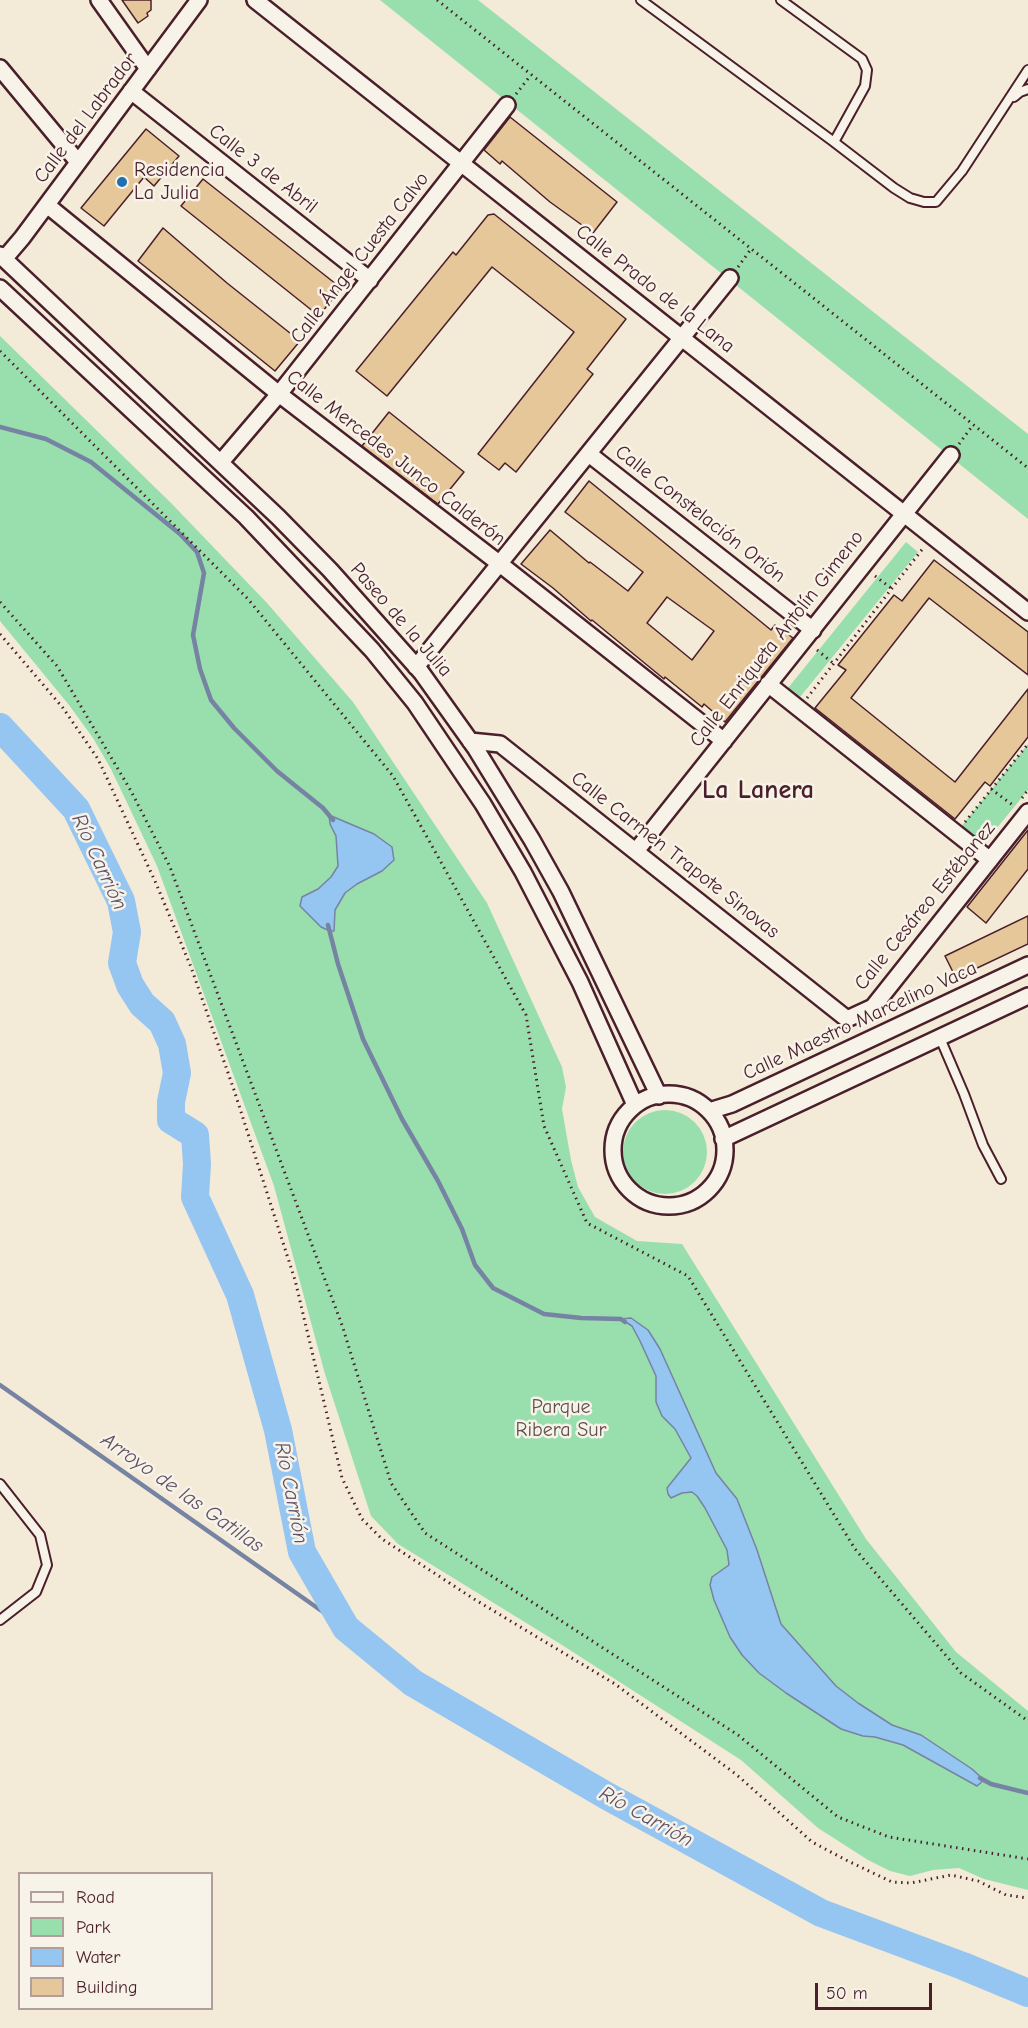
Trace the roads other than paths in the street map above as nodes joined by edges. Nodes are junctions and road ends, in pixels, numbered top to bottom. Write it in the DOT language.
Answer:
graph roads {
  1 [pos="99,0"];
  2 [pos="199,0"];
  3 [pos="255,0"];
  4 [pos="641,0"];
  5 [pos="781,0"];
  6 [pos="0,68"];
  7 [pos="148,69"];
  8 [pos="1028,70"];
  9 [pos="1028,89"];
  10 [pos="131,91"];
  11 [pos="1008,102"];
  12 [pos="507,105"];
  13 [pos="834,142"];
  14 [pos="78,162"];
  15 [pos="462,164"];
  16 [pos="47,205"];
  17 [pos="2,257"];
  18 [pos="730,278"];
  19 [pos="370,280"];
  20 [pos="0,288"];
  21 [pos="682,338"];
  22 [pos="279,394"];
  23 [pos="590,454"];
  24 [pos="951,455"];
  25 [pos="221,462"];
  26 [pos="903,513"];
  27 [pos="500,564"];
  28 [pos="1028,612"];
  29 [pos="813,630"];
  30 [pos="416,667"];
  31 [pos="768,684"];
  32 [pos="470,741"];
  33 [pos="723,741"];
  34 [pos="1021,809"];
  35 [pos="636,851"];
  36 [pos="990,860"];
  37 [pos="1028,965"];
  38 [pos="1028,996"];
  39 [pos="847,1019"];
  40 [pos="940,1038"];
  41 [pos="659,1096"];
  42 [pos="635,1106"];
  43 [pos="709,1112"];
  44 [pos="723,1139"];
  45 [pos="1001,1179"];
  46 [pos="0,1484"];
  47 [pos="0,1620"];
  1 -- 7 [label="street"];
  2 -- 7 [label="street, Calle del Labrador"];
  3 -- 15 [label="street, Calle Prado de la Lana"];
  4 -- 13 [label="lane"];
  5 -- 13 [label="lane"];
  6 -- 14 [label="street"];
  7 -- 10 [label="street, Calle del Labrador"];
  8 -- 11 [label="lane"];
  9 -- 11 [label="lane"];
  10 -- 14 [label="street, Calle del Labrador"];
  10 -- 19 [label="street, Calle 3 de Abril"];
  11 -- 13 [label="lane"];
  12 -- 15 [label="street, Calle Ángel Cuesta Calvo"];
  14 -- 16 [label="street, Calle del Labrador"];
  15 -- 19 [label="street, Calle Ángel Cuesta Calvo"];
  15 -- 21 [label="street, Calle Prado de la Lana"];
  16 -- 17 [label="street, Calle del Labrador"];
  16 -- 22 [label="street, Calle Mercedes Junco Calderón"];
  17 -- 25 [label="street, Paseo de la Julia"];
  18 -- 21 [label="street"];
  19 -- 22 [label="street, Calle Ángel Cuesta Calvo"];
  20 -- 42 [label="street"];
  21 -- 23 [label="street"];
  21 -- 26 [label="street, Calle Prado de la Lana"];
  22 -- 25 [label="street, Calle Ángel Cuesta Calvo"];
  22 -- 27 [label="street, Calle Mercedes Junco Calderón"];
  23 -- 27 [label="street"];
  23 -- 29 [label="street, Calle Constelación Orión"];
  24 -- 26 [label="street, Calle Enriqueta Antolín Gimeno"];
  25 -- 30 [label="street, Paseo de la Julia"];
  26 -- 28 [label="street, Calle Prado de la Lana"];
  26 -- 29 [label="street, Calle Enriqueta Antolín Gimeno"];
  27 -- 30 [label="street"];
  27 -- 33 [label="street, Calle Mercedes Junco Calderón"];
  29 -- 31 [label="street, Calle Enriqueta Antolín Gimeno"];
  30 -- 32 [label="street, Paseo de la Julia"];
  31 -- 33 [label="street, Calle Enriqueta Antolín Gimeno"];
  31 -- 36 [label="street"];
  32 -- 35 [label="street, Calle Carmen Trapote Sinovas"];
  32 -- 41 [label="street, Paseo de la Julia"];
  33 -- 35 [label="street, Calle Enriqueta Antolín Gimeno"];
  34 -- 36 [label="street, Calle Cesáreo Estébanez"];
  35 -- 39 [label="street, Calle Carmen Trapote Sinovas"];
  36 -- 39 [label="street, Calle Cesáreo Estébanez"];
  37 -- 43 [label="street, Calle Maestro Marcelino Vaca"];
  38 -- 40 [label="street"];
  40 -- 44 [label="street"];
  40 -- 45 [label="lane"];
  41 -- 42 [label="street"];
  41 -- 43 [label="street"];
  42 -- 44 [label="street"];
  43 -- 44 [label="street"];
  46 -- 47 [label="lane"];
}
